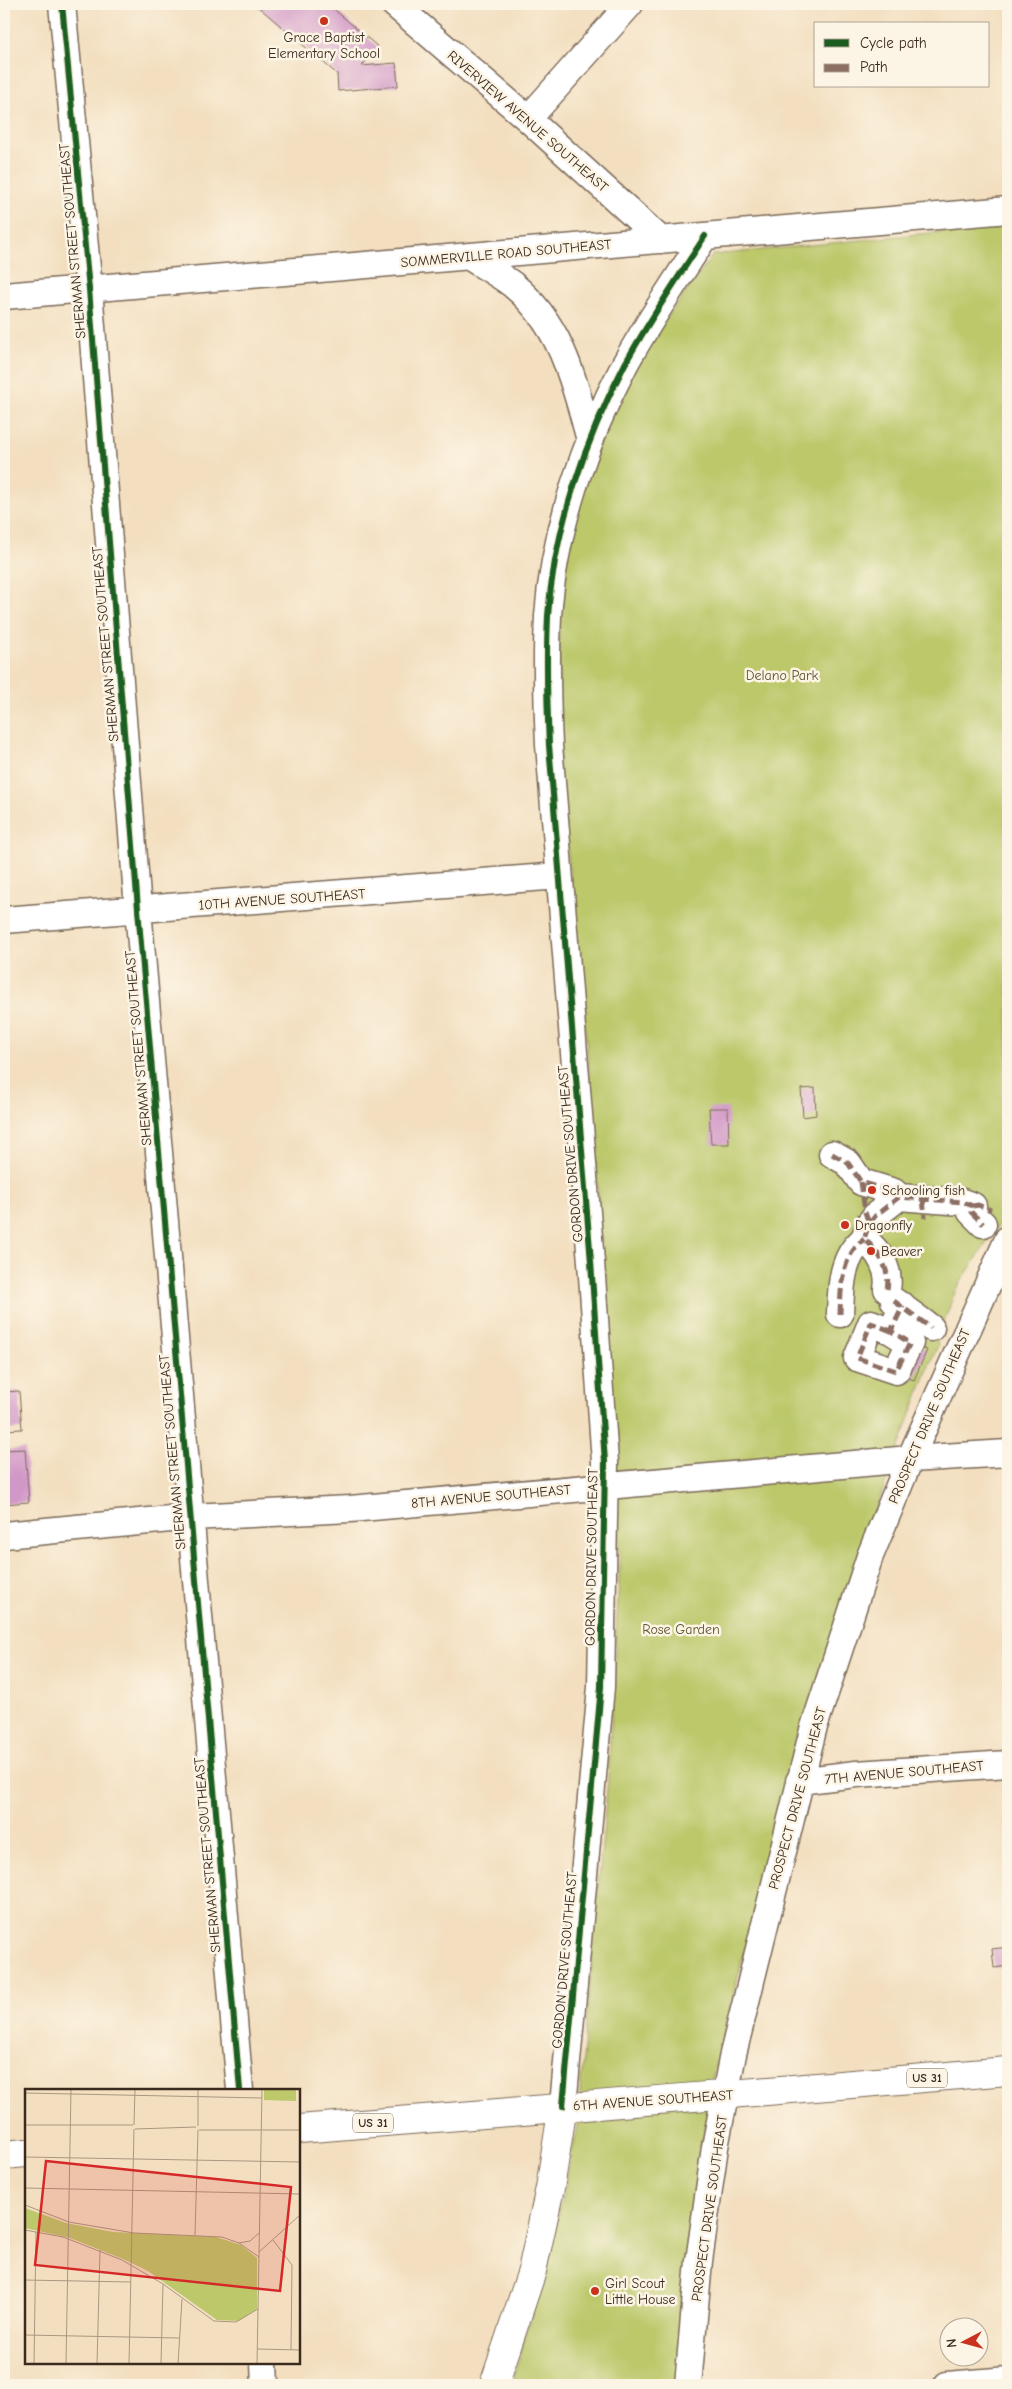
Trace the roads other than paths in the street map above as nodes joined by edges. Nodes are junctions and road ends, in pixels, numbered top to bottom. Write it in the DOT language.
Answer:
graph roads {
  1 [pos="62,4"];
  2 [pos="394,4"];
  3 [pos="630,4"];
  4 [pos="528,119"];
  5 [pos="1008,210"];
  6 [pos="705,236"];
  7 [pos="661,240"];
  8 [pos="468,256"];
  9 [pos="89,289"];
  10 [pos="4,296"];
  11 [pos="590,440"];
  12 [pos="559,876"];
  13 [pos="138,910"];
  14 [pos="4,920"];
  15 [pos="832,1154"];
  16 [pos="861,1182"];
  17 [pos="916,1205"];
  18 [pos="982,1213"];
  19 [pos="866,1231"];
  20 [pos="1008,1239"];
  21 [pos="895,1299"];
  22 [pos="840,1314"];
  23 [pos="931,1328"];
  24 [pos="891,1330"];
  25 [pos="1008,1453"];
  26 [pos="910,1458"];
  27 [pos="604,1486"];
  28 [pos="191,1517"];
  29 [pos="4,1536"];
  30 [pos="1008,1764"];
  31 [pos="799,1781"];
  32 [pos="1008,2071"];
  33 [pos="240,2089"];
  34 [pos="725,2096"];
  35 [pos="563,2106"];
  36 [pos="300,2129"];
  37 [pos="25,2153"];
  38 [pos="4,2155"];
  39 [pos="264,2364"];
  40 [pos="1008,2380"];
  41 [pos="266,2385"];
  42 [pos="494,2385"];
  43 [pos="688,2385"];
  44 [pos="947,2385"];
  1 -- 9 [label="street, SHERMAN STREET SOUTHEAST"];
  2 -- 4 [label="street, RIVERVIEW AVENUE SOUTHEAST"];
  3 -- 4 [label="street"];
  4 -- 7 [label="street, RIVERVIEW AVENUE SOUTHEAST"];
  5 -- 6 [label="street, SOMMERVILLE ROAD SOUTHEAST"];
  6 -- 7 [label="street, SOMMERVILLE ROAD SOUTHEAST"];
  6 -- 11 [label="street, GORDON DRIVE SOUTHEAST"];
  7 -- 8 [label="street, SOMMERVILLE ROAD SOUTHEAST"];
  8 -- 9 [label="street, SOMMERVILLE ROAD SOUTHEAST"];
  8 -- 11 [label="street"];
  9 -- 10 [label="street, SOMMERVILLE ROAD SOUTHEAST"];
  9 -- 13 [label="street, SHERMAN STREET SOUTHEAST"];
  11 -- 12 [label="street, GORDON DRIVE SOUTHEAST"];
  12 -- 13 [label="street, 10TH AVENUE SOUTHEAST"];
  12 -- 27 [label="street, GORDON DRIVE SOUTHEAST"];
  13 -- 14 [label="street, 10TH AVENUE SOUTHEAST"];
  13 -- 28 [label="street, SHERMAN STREET SOUTHEAST"];
  15 -- 16 [label="street"];
  16 -- 17 [label="street"];
  16 -- 19 [label="street"];
  17 -- 18 [label="street"];
  17 -- 19 [label="street"];
  19 -- 21 [label="street"];
  19 -- 22 [label="street"];
  20 -- 26 [label="street, PROSPECT DRIVE SOUTHEAST"];
  21 -- 23 [label="street"];
  21 -- 24 [label="street"];
  25 -- 26 [label="street, 8TH AVENUE SOUTHEAST"];
  26 -- 27 [label="street, 8TH AVENUE SOUTHEAST"];
  26 -- 31 [label="street, PROSPECT DRIVE SOUTHEAST"];
  27 -- 28 [label="street, 8TH AVENUE SOUTHEAST"];
  27 -- 35 [label="street, GORDON DRIVE SOUTHEAST"];
  28 -- 29 [label="street, 8TH AVENUE SOUTHEAST"];
  28 -- 33 [label="street, SHERMAN STREET SOUTHEAST"];
  30 -- 31 [label="street, 7TH AVENUE SOUTHEAST"];
  31 -- 34 [label="street, PROSPECT DRIVE SOUTHEAST"];
  32 -- 34 [label="main road, 6TH AVENUE SOUTHEAST / US 31"];
  34 -- 35 [label="main road, 6TH AVENUE SOUTHEAST / US 31"];
  34 -- 43 [label="street, PROSPECT DRIVE SOUTHEAST"];
  35 -- 36 [label="main road, 6TH AVENUE SOUTHEAST / US 31"];
  35 -- 42 [label="main road, GORDON DRIVE SOUTHEAST"];
  37 -- 38 [label="main road"];
  39 -- 41 [label="street"];
  40 -- 44 [label="street"];
}
